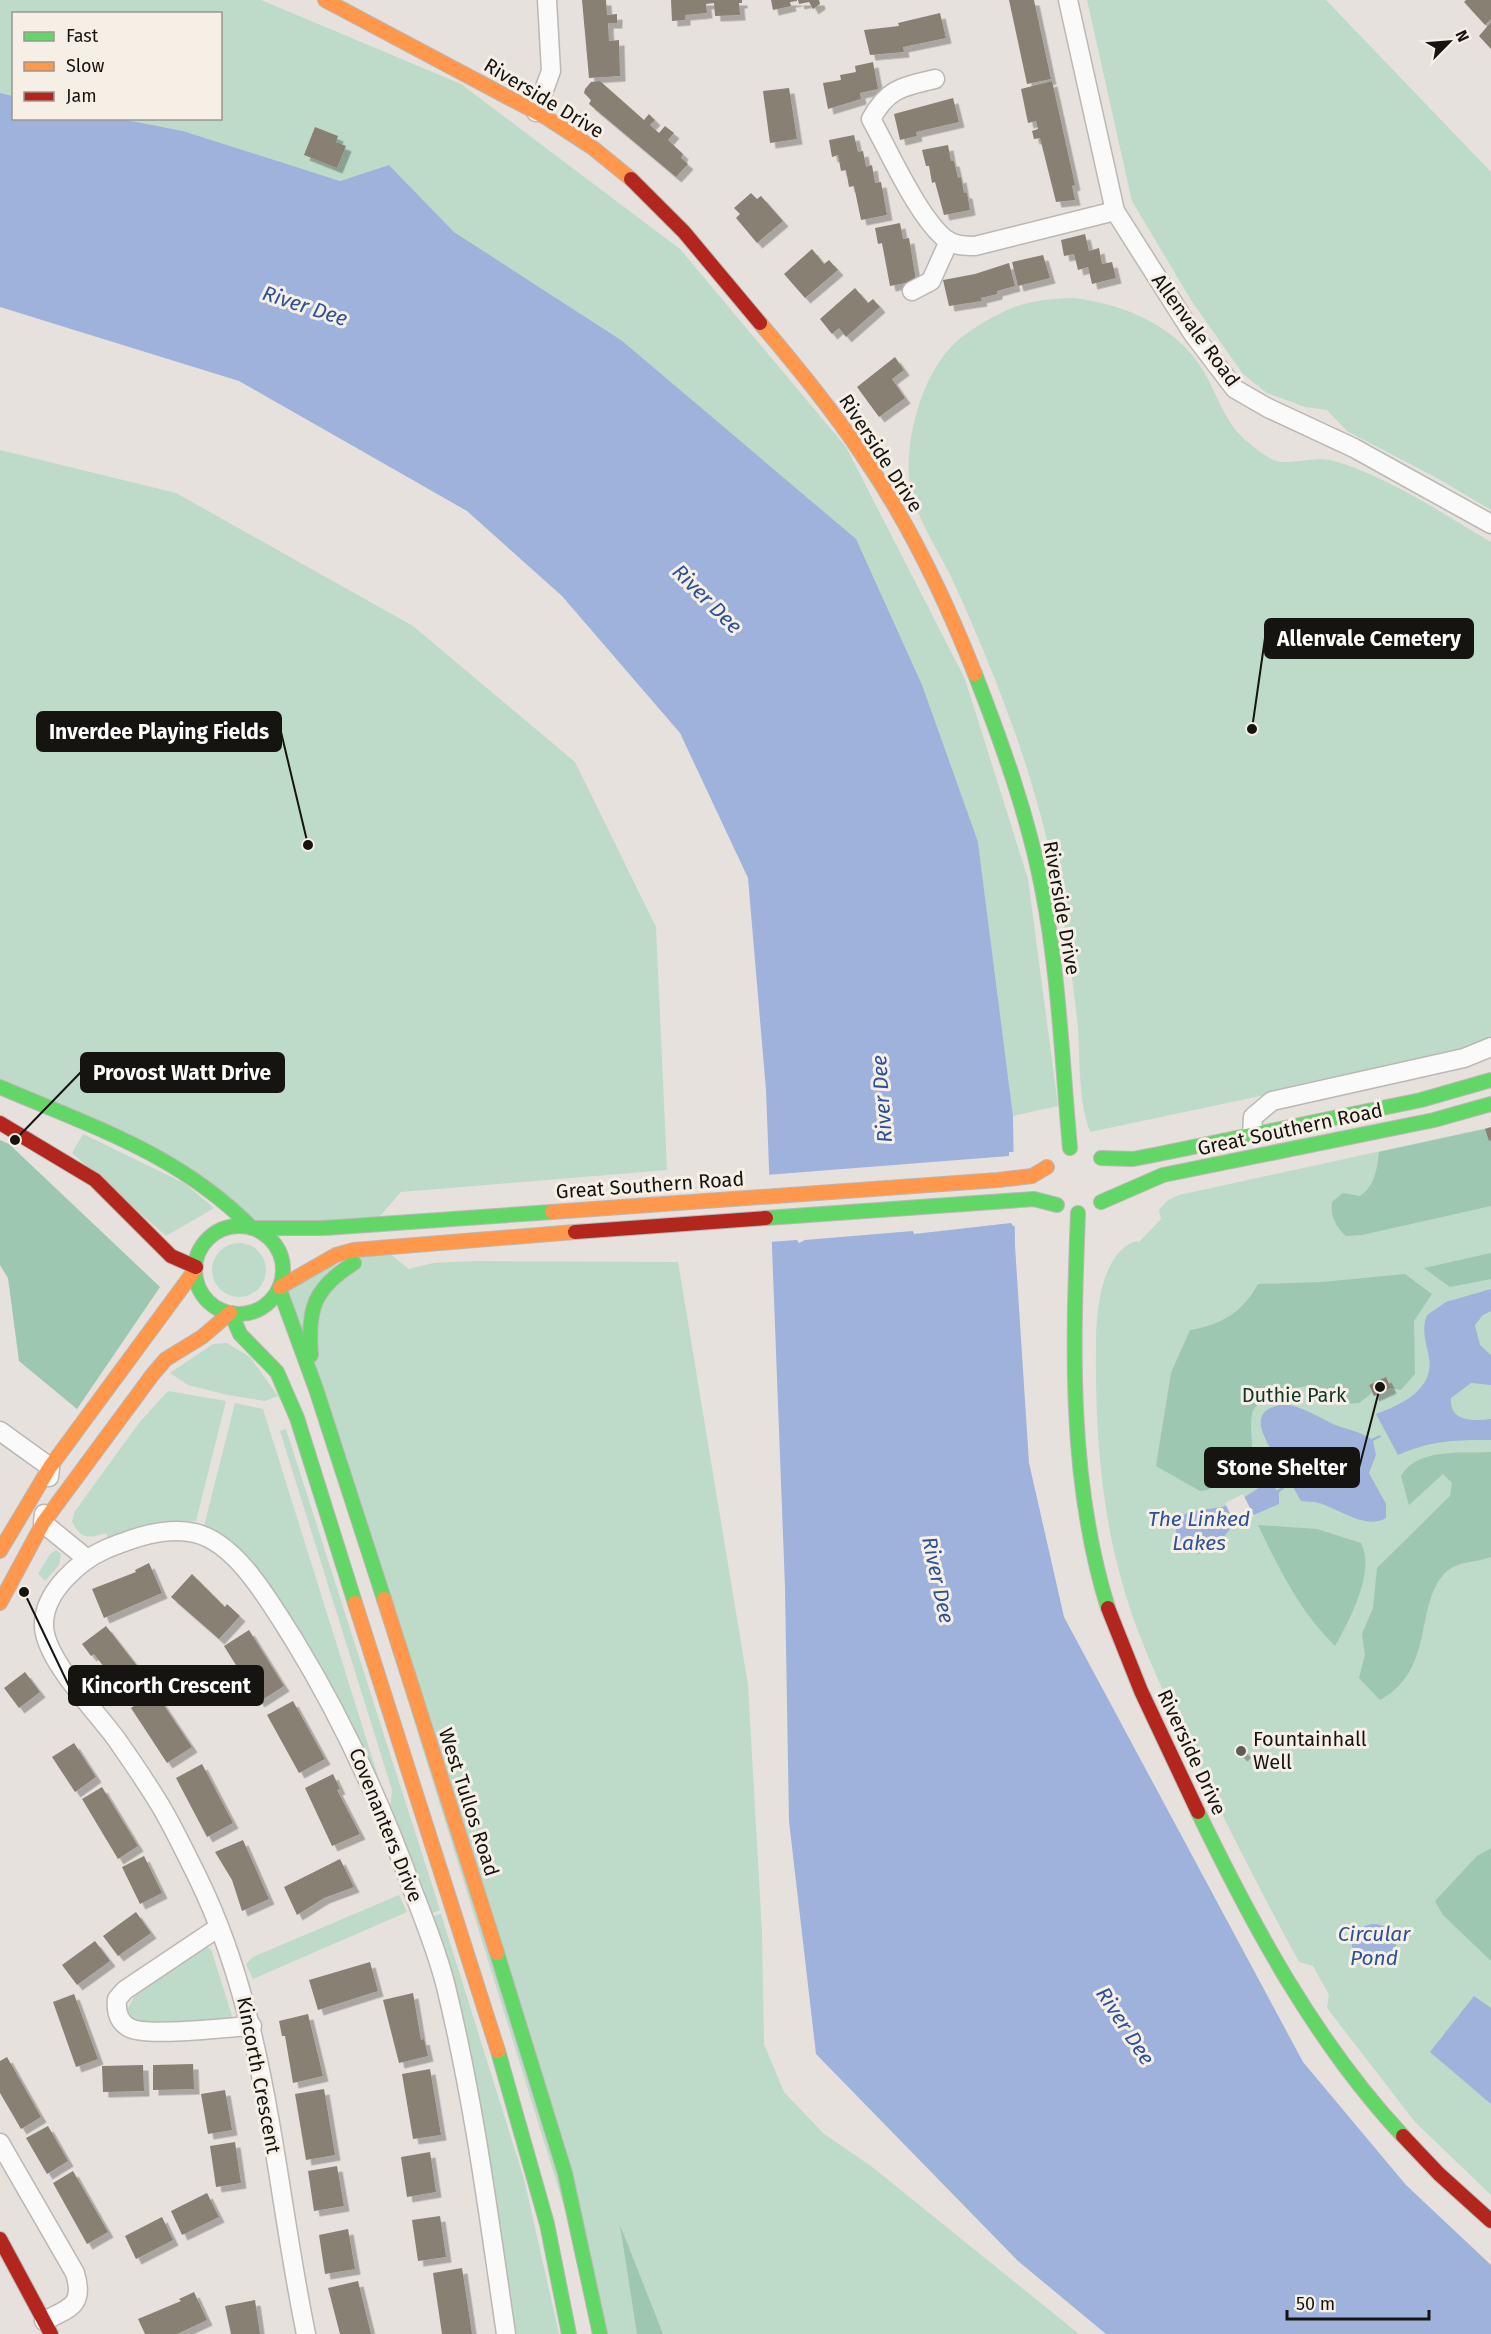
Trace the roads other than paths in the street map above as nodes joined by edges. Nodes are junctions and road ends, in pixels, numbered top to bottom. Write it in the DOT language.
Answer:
graph roads {
  1 [pos="326,0"];
  2 [pos="547,0"];
  3 [pos="1068,0"];
  4 [pos="935,79"];
  5 [pos="536,111"];
  6 [pos="1115,211"];
  7 [pos="949,241"];
  8 [pos="912,291"];
  9 [pos="1491,524"];
  10 [pos="1491,1047"];
  11 [pos="1491,1080"];
  12 [pos="0,1087"];
  13 [pos="1491,1104"];
  14 [pos="0,1123"];
  15 [pos="1252,1135"];
  16 [pos="1086,1151"];
  17 [pos="1047,1167"];
  18 [pos="1101,1203"];
  19 [pos="1057,1206"];
  20 [pos="1078,1213"];
  21 [pos="253,1228"];
  22 [pos="387,1246"];
  23 [pos="196,1269"];
  24 [pos="280,1288"];
  25 [pos="230,1313"];
  26 [pos="316,1389"];
  27 [pos="0,1431"];
  28 [pos="50,1467"];
  29 [pos="43,1523"];
  30 [pos="0,1551"];
  31 [pos="86,1558"];
  32 [pos="0,1603"];
  33 [pos="219,1927"];
  34 [pos="252,2026"];
  35 [pos="0,2143"];
  36 [pos="1491,2222"];
  37 [pos="0,2240"];
  38 [pos="48,2328"];
  39 [pos="306,2334"];
  40 [pos="506,2334"];
  41 [pos="569,2334"];
  42 [pos="600,2334"];
  1 -- 5 [label="main road, Riverside Drive"];
  2 -- 5 [label="street"];
  3 -- 6 [label="street, Allenvale Road"];
  4 -- 7 [label="street"];
  5 -- 16 [label="main road, Riverside Drive"];
  6 -- 7 [label="street"];
  6 -- 9 [label="street, Allenvale Road"];
  7 -- 8 [label="street"];
  10 -- 15 [label="street"];
  11 -- 15 [label="main road, Great Southern Road"];
  12 -- 21 [label="main road"];
  13 -- 18 [label="main road, Great Southern Road"];
  14 -- 23 [label="main road"];
  15 -- 16 [label="main road, Great Southern Road"];
  16 -- 17 [label="main road"];
  16 -- 18 [label="main road"];
  17 -- 19 [label="main road"];
  17 -- 21 [label="main road, Great Southern Road"];
  18 -- 20 [label="main road"];
  19 -- 20 [label="main road"];
  19 -- 22 [label="main road"];
  20 -- 36 [label="main road, Riverside Drive"];
  21 -- 23 [label="main road"];
  21 -- 24 [label="main road"];
  22 -- 24 [label="main road"];
  22 -- 26 [label="main road"];
  23 -- 25 [label="main road"];
  23 -- 28 [label="main road"];
  24 -- 25 [label="main road"];
  24 -- 26 [label="main road, West Tullos Road"];
  25 -- 29 [label="main road"];
  25 -- 41 [label="main road"];
  26 -- 42 [label="main road, West Tullos Road"];
  27 -- 28 [label="street"];
  28 -- 29 [label="street"];
  28 -- 30 [label="main road"];
  29 -- 31 [label="street"];
  29 -- 32 [label="main road"];
  31 -- 33 [label="street, Kincorth Crescent"];
  31 -- 40 [label="street, Covenanters Drive"];
  33 -- 34 [label="street, Kincorth Crescent"];
  33 -- 34 [label="street"];
  34 -- 39 [label="street, Kincorth Crescent"];
  35 -- 38 [label="street"];
  37 -- 38 [label="main road"];
}
